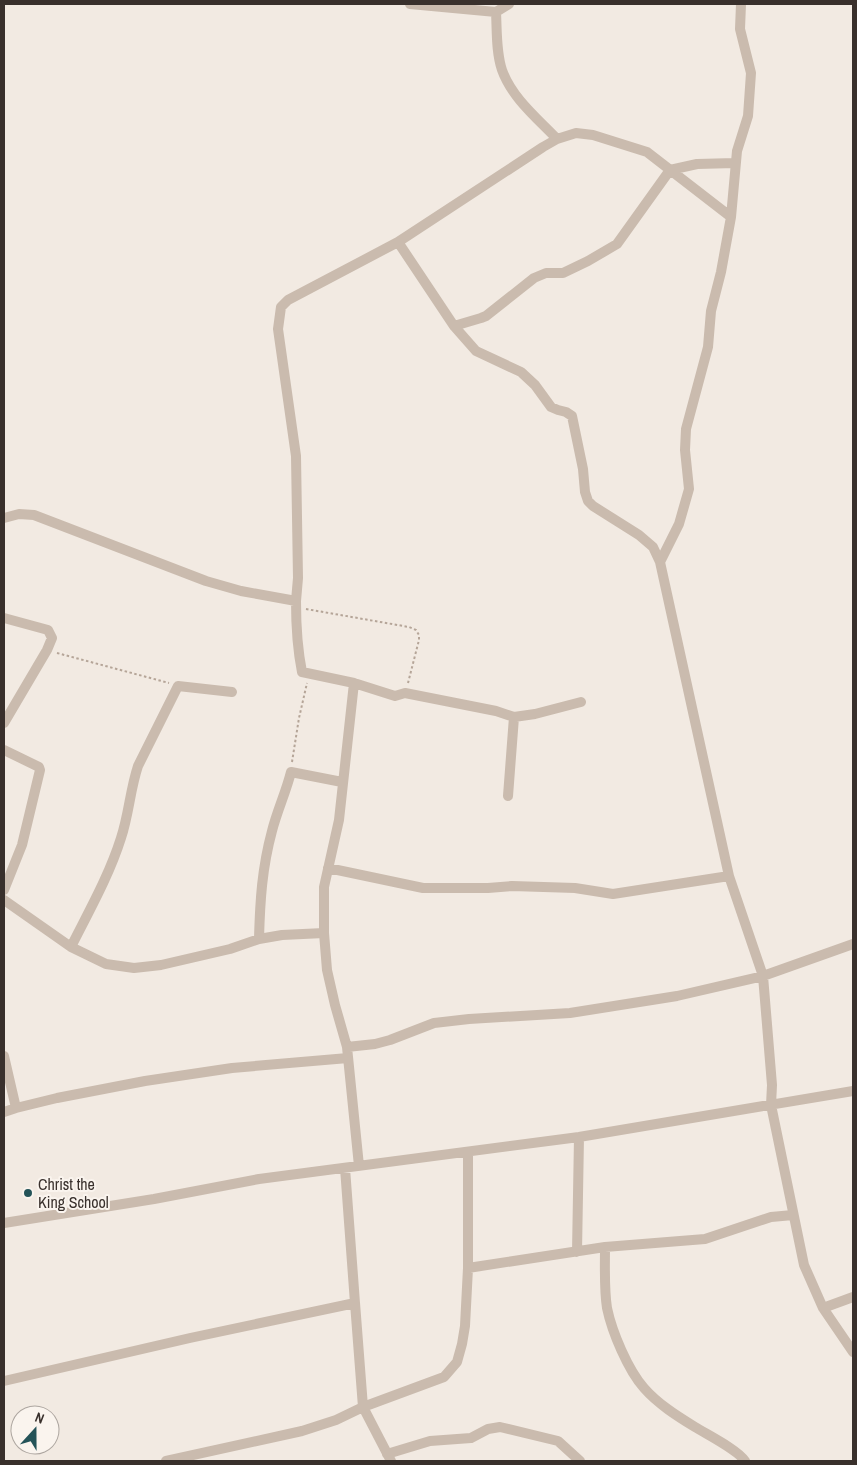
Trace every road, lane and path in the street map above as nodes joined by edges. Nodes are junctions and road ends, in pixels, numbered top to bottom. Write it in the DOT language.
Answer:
graph roads {
  1 [pos="410,4"];
  2 [pos="509,4"];
  3 [pos="741,4"];
  4 [pos="496,12"];
  5 [pos="557,140"];
  6 [pos="736,163"];
  7 [pos="670,170"];
  8 [pos="731,217"];
  9 [pos="398,242"];
  10 [pos="454,326"];
  11 [pos="4,518"];
  12 [pos="660,562"];
  13 [pos="296,604"];
  14 [pos="4,618"];
  15 [pos="47,650"];
  16 [pos="302,672"];
  17 [pos="354,683"];
  18 [pos="178,686"];
  19 [pos="232,692"];
  20 [pos="405,693"];
  21 [pos="581,702"];
  22 [pos="514,717"];
  23 [pos="4,723"];
  24 [pos="4,750"];
  25 [pos="291,772"];
  26 [pos="342,782"];
  27 [pos="508,796"];
  28 [pos="328,868"];
  29 [pos="729,876"];
  30 [pos="4,890"];
  31 [pos="4,900"];
  32 [pos="324,933"];
  33 [pos="259,939"];
  34 [pos="853,944"];
  35 [pos="72,947"];
  36 [pos="763,976"];
  37 [pos="347,1047"];
  38 [pos="4,1056"];
  39 [pos="348,1058"];
  40 [pos="853,1091"];
  41 [pos="771,1104"];
  42 [pos="16,1108"];
  43 [pos="4,1112"];
  44 [pos="579,1137"];
  45 [pos="468,1152"];
  46 [pos="358,1166"];
  47 [pos="345,1168"];
  48 [pos="793,1215"];
  49 [pos="4,1223"];
  50 [pos="604,1248"];
  51 [pos="577,1252"];
  52 [pos="468,1268"];
  53 [pos="853,1297"];
  54 [pos="355,1304"];
  55 [pos="823,1308"];
  56 [pos="853,1352"];
  57 [pos="4,1381"];
  58 [pos="363,1407"];
  59 [pos="389,1457"];
  60 [pos="166,1461"];
  61 [pos="580,1461"];
  62 [pos="745,1461"];
  1 -- 4 [label="street"];
  2 -- 4 [label="street"];
  3 -- 6 [label="street"];
  4 -- 5 [label="street"];
  5 -- 7 [label="street"];
  5 -- 9 [label="street"];
  6 -- 7 [label="street"];
  6 -- 8 [label="street"];
  7 -- 8 [label="street"];
  7 -- 10 [label="street"];
  8 -- 12 [label="street"];
  9 -- 10 [label="street"];
  9 -- 13 [label="street"];
  10 -- 12 [label="street"];
  11 -- 13 [label="street"];
  12 -- 29 [label="street"];
  13 -- 16 [label="street"];
  13 -- 20 [label="path"];
  14 -- 15 [label="street"];
  15 -- 18 [label="path"];
  15 -- 23 [label="street"];
  16 -- 17 [label="street"];
  16 -- 25 [label="path"];
  17 -- 20 [label="street"];
  17 -- 26 [label="street"];
  18 -- 19 [label="street"];
  18 -- 35 [label="street"];
  20 -- 22 [label="street"];
  21 -- 22 [label="street"];
  22 -- 27 [label="street"];
  24 -- 30 [label="street"];
  25 -- 26 [label="street"];
  25 -- 33 [label="street"];
  26 -- 28 [label="street"];
  28 -- 29 [label="street"];
  28 -- 32 [label="street"];
  29 -- 36 [label="street"];
  31 -- 35 [label="street"];
  32 -- 33 [label="street"];
  32 -- 37 [label="street"];
  33 -- 35 [label="street"];
  34 -- 36 [label="street"];
  36 -- 37 [label="street"];
  36 -- 41 [label="street"];
  37 -- 39 [label="street"];
  38 -- 42 [label="street"];
  39 -- 42 [label="street"];
  39 -- 46 [label="street"];
  40 -- 41 [label="street"];
  41 -- 44 [label="street"];
  41 -- 48 [label="street"];
  42 -- 43 [label="street"];
  44 -- 45 [label="street"];
  44 -- 51 [label="street"];
  45 -- 46 [label="street"];
  45 -- 52 [label="street"];
  46 -- 47 [label="street"];
  47 -- 49 [label="street"];
  47 -- 54 [label="street"];
  48 -- 50 [label="street"];
  48 -- 55 [label="street"];
  50 -- 51 [label="street"];
  50 -- 62 [label="street"];
  51 -- 52 [label="street"];
  52 -- 58 [label="street"];
  53 -- 55 [label="street"];
  54 -- 57 [label="street"];
  54 -- 58 [label="street"];
  55 -- 56 [label="street"];
  58 -- 59 [label="street"];
  58 -- 60 [label="street"];
  59 -- 61 [label="street"];
}
